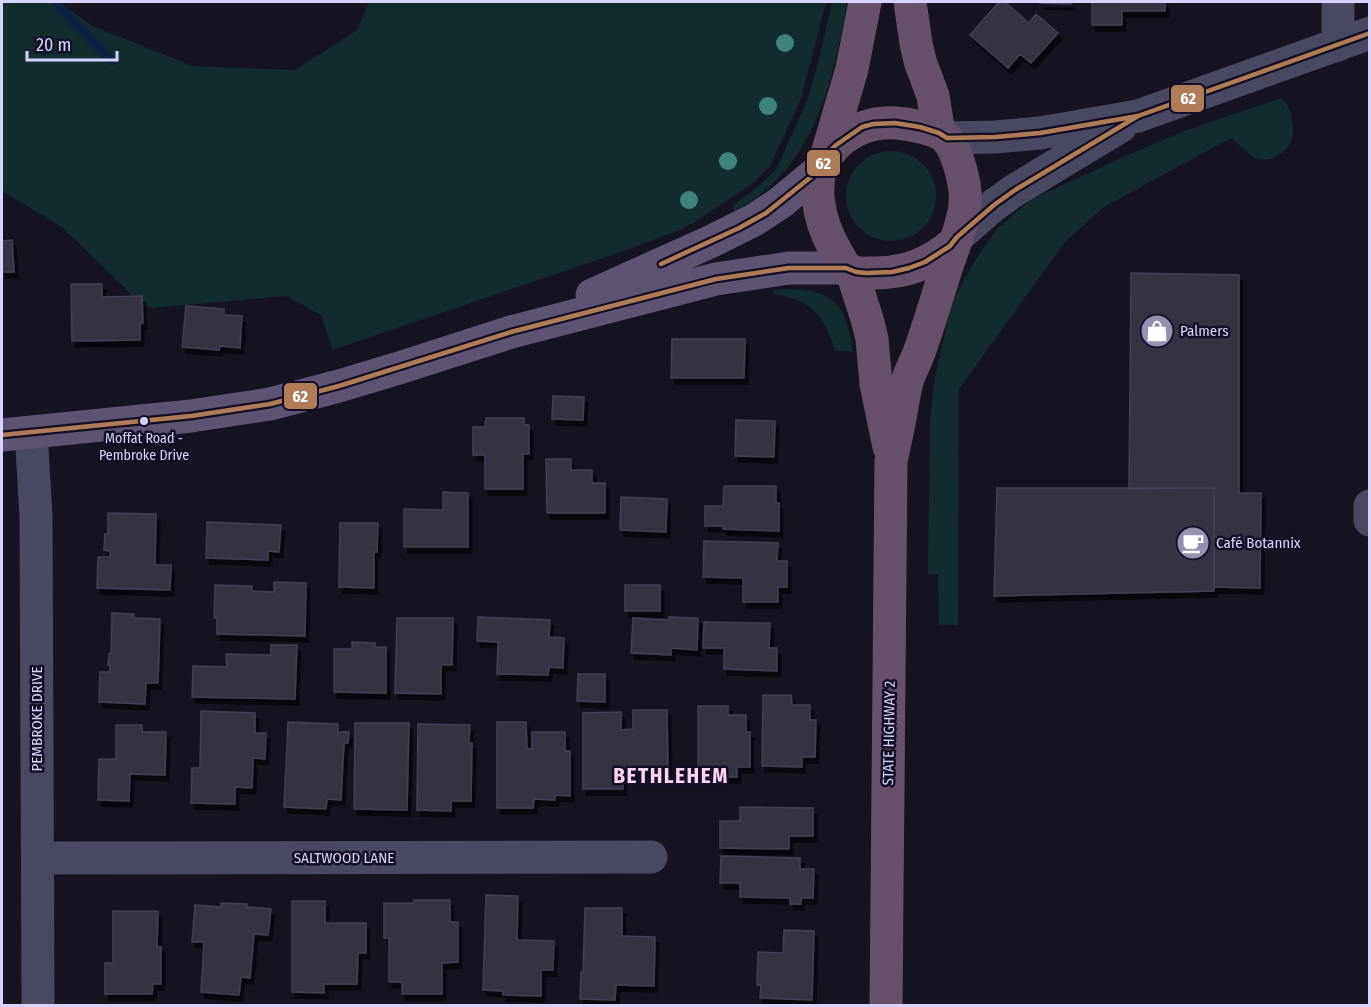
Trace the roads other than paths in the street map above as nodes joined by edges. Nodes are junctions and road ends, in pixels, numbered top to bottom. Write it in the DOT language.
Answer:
graph roads {
  1 [pos="865,2"];
  2 [pos="910,2"];
  3 [pos="1338,2"];
  4 [pos="1370,33"];
  5 [pos="1338,45"];
  6 [pos="1138,116"];
  7 [pos="943,136"];
  8 [pos="824,161"];
  9 [pos="956,239"];
  10 [pos="849,270"];
  11 [pos="511,332"];
  12 [pos="16,434"];
  13 [pos="891,461"];
  14 [pos="1370,506"];
  15 [pos="1370,520"];
  16 [pos="651,857"];
  17 [pos="38,858"];
  18 [pos="38,1005"];
  19 [pos="886,1005"];
  1 -- 8 [label="highway"];
  2 -- 7 [label="highway"];
  3 -- 5 [label="street"];
  4 -- 5 [label="street"];
  5 -- 6 [label="street"];
  6 -- 7 [label="street"];
  6 -- 9 [label="street"];
  7 -- 8 [label="highway"];
  7 -- 9 [label="highway"];
  8 -- 10 [label="highway"];
  8 -- 11 [label="main road"];
  9 -- 10 [label="highway"];
  9 -- 13 [label="highway, STATE HIGHWAY 2"];
  10 -- 11 [label="main road"];
  10 -- 13 [label="highway, STATE HIGHWAY 2"];
  11 -- 12 [label="main road"];
  12 -- 17 [label="street, PEMBROKE DRIVE"];
  13 -- 19 [label="highway, STATE HIGHWAY 2"];
  14 -- 15 [label="street"];
  16 -- 17 [label="street, SALTWOOD LANE"];
  17 -- 18 [label="street, PEMBROKE DRIVE"];
}
